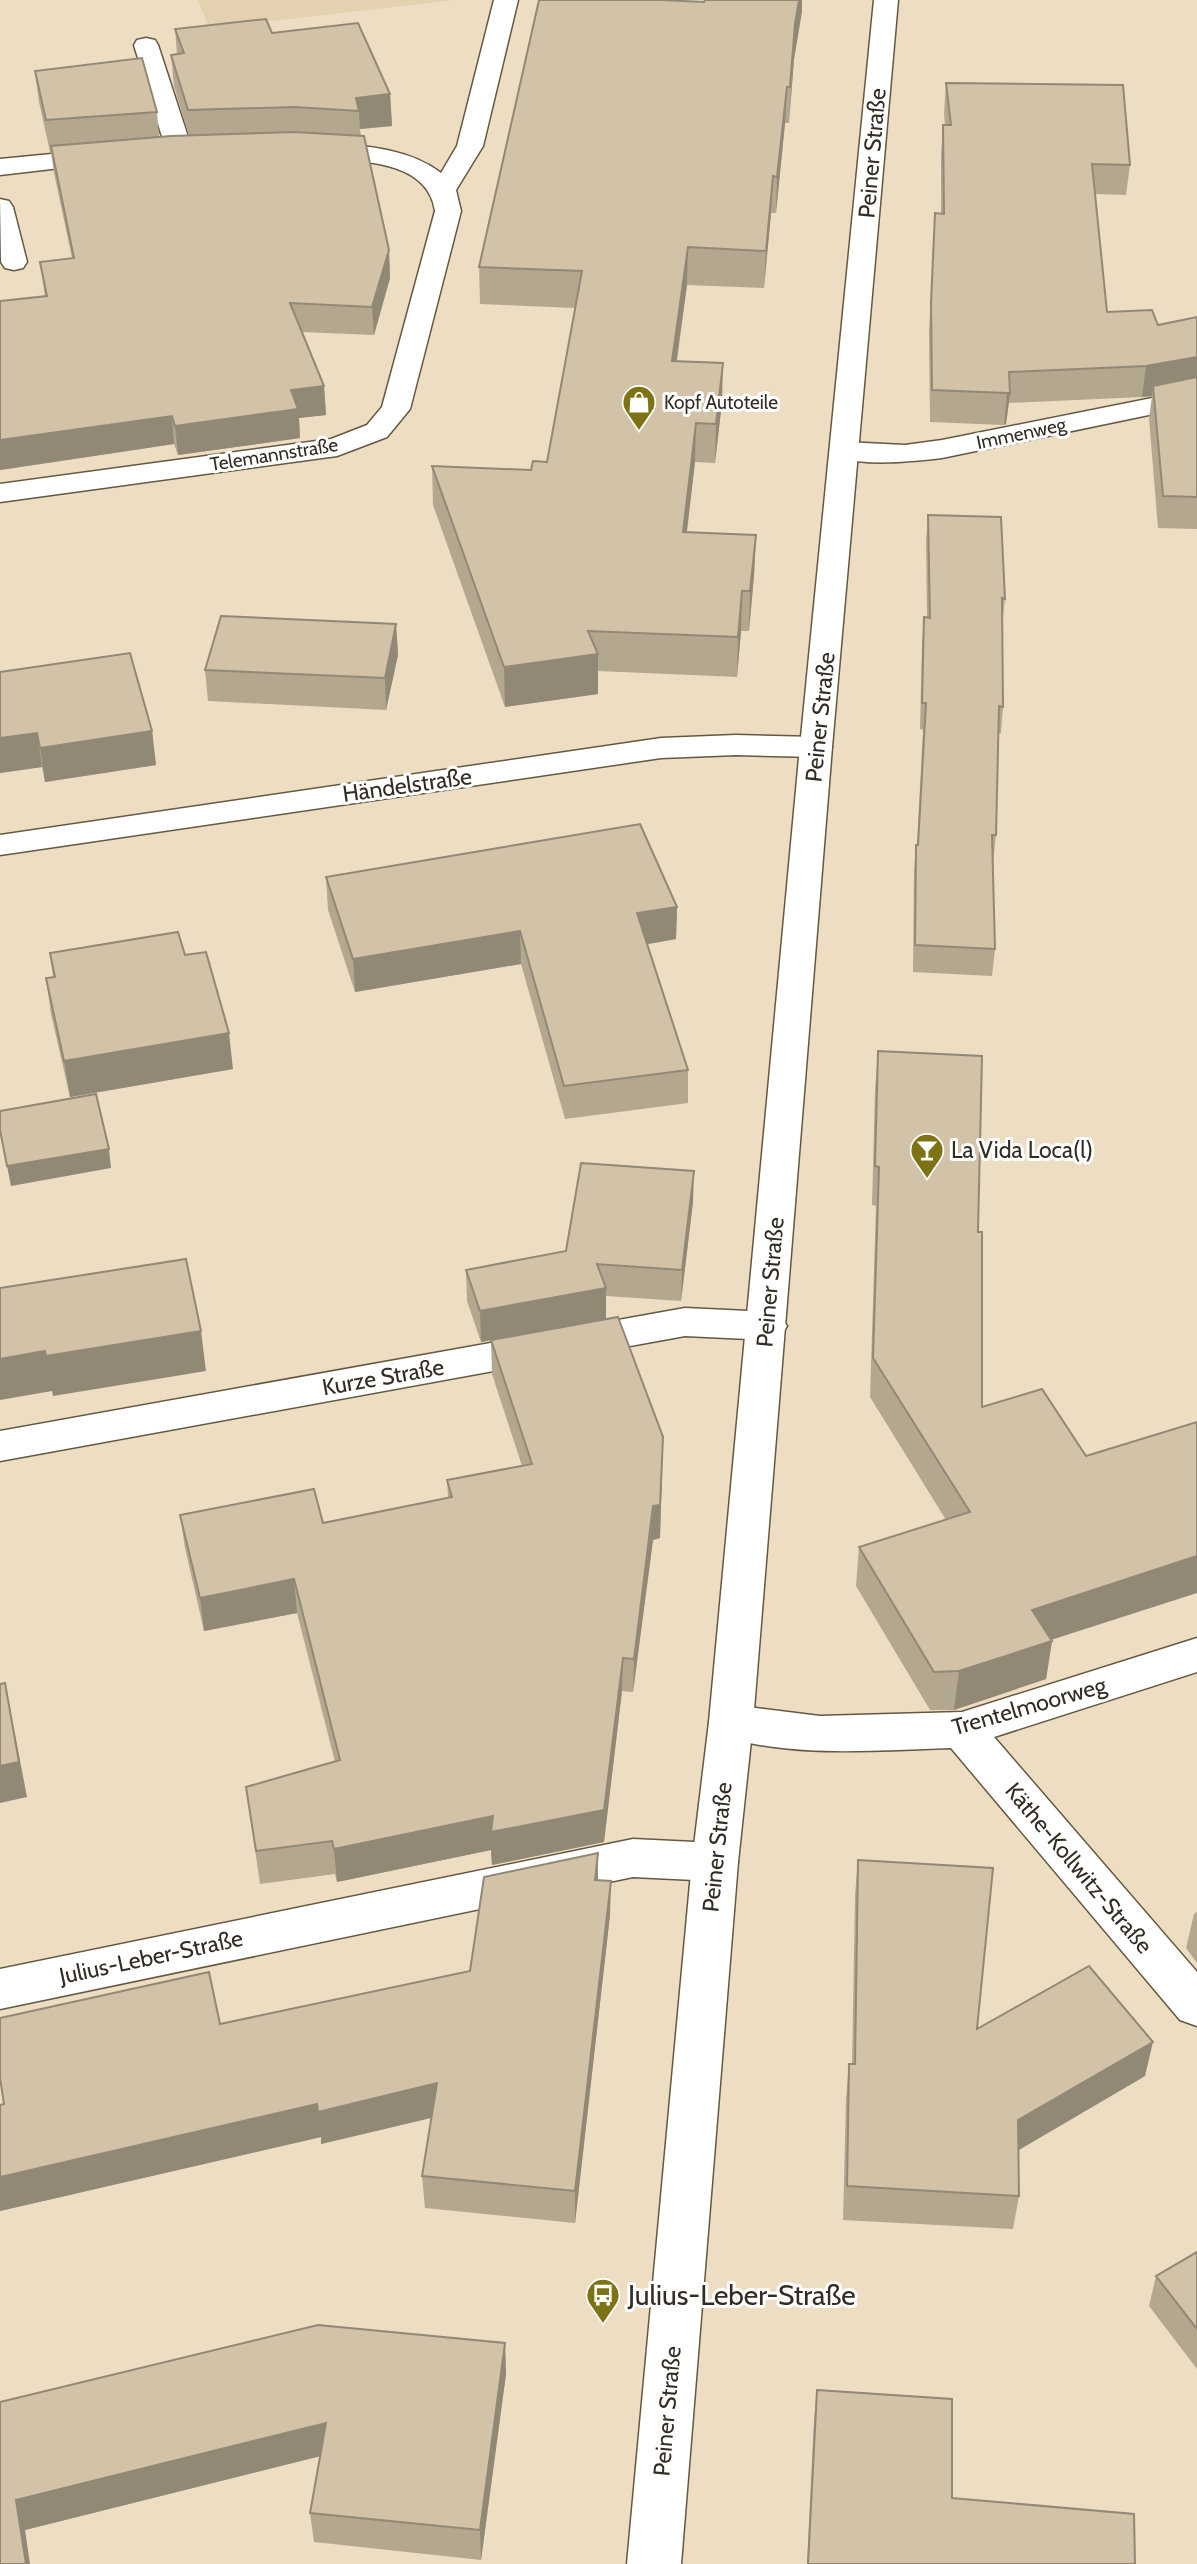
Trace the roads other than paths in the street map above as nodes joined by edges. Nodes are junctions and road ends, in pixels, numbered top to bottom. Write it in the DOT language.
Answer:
graph roads {
  1 [pos="506,0"];
  2 [pos="886,0"];
  3 [pos="146,44"];
  4 [pos="296,149"];
  5 [pos="200,152"];
  6 [pos="151,154"];
  7 [pos="0,167"];
  8 [pos="443,190"];
  9 [pos="0,206"];
  10 [pos="14,262"];
  11 [pos="1197,397"];
  12 [pos="844,451"];
  13 [pos="0,494"];
  14 [pos="816,747"];
  15 [pos="0,845"];
  16 [pos="767,1326"];
  17 [pos="0,1447"];
  18 [pos="1197,1655"];
  19 [pos="731,1722"];
  20 [pos="962,1730"];
  21 [pos="715,1862"];
  22 [pos="0,1989"];
  23 [pos="1197,2006"];
  24 [pos="654,2564"];
  1 -- 8 [label="street"];
  2 -- 12 [label="street, Peiner Straße"];
  3 -- 6 [label="street"];
  4 -- 8 [label="street"];
  5 -- 6 [label="street"];
  6 -- 7 [label="street"];
  8 -- 13 [label="street, Telemannstraße"];
  9 -- 10 [label="street"];
  11 -- 12 [label="street, Immenweg"];
  12 -- 14 [label="street, Peiner Straße"];
  14 -- 15 [label="street, Händelstraße"];
  14 -- 16 [label="street, Peiner Straße"];
  16 -- 17 [label="street, Kurze Straße"];
  16 -- 19 [label="street, Peiner Straße"];
  18 -- 20 [label="street, Trentelmoorweg"];
  19 -- 20 [label="street, Trentelmoorweg"];
  19 -- 21 [label="street, Peiner Straße"];
  20 -- 23 [label="street, Käthe-Kollwitz-Straße"];
  21 -- 22 [label="street, Julius-Leber-Straße"];
  21 -- 24 [label="street, Peiner Straße"];
}
